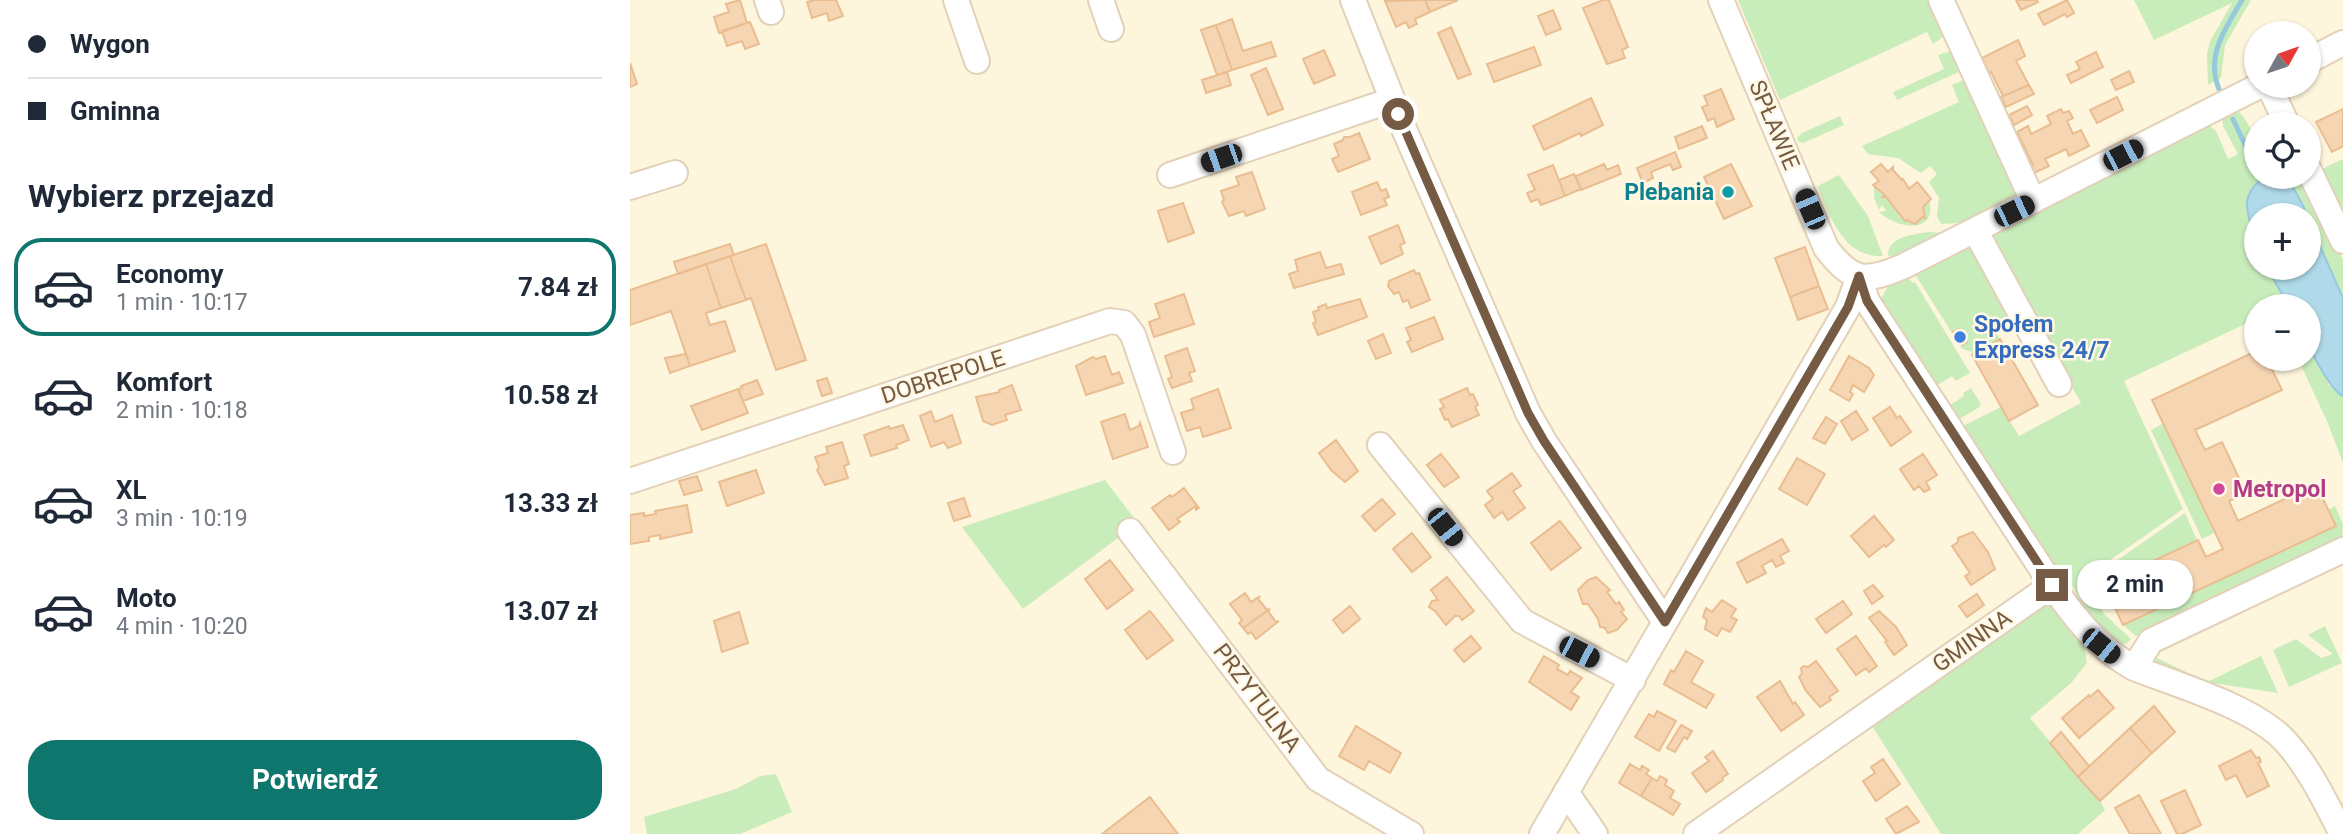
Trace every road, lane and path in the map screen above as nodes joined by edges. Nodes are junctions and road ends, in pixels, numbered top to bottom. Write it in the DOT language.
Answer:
graph roads {
  1 [pos="957,0"];
  2 [pos="1101,0"];
  3 [pos="1353,0"];
  4 [pos="1721,0"];
  5 [pos="1941,0"];
  6 [pos="1111,29"];
  7 [pos="2343,43"];
  8 [pos="2321,54"];
  9 [pos="977,61"];
  10 [pos="2244,94"];
  11 [pos="1392,100"];
  12 [pos="675,173"];
  13 [pos="1170,175"];
  14 [pos="630,187"];
  15 [pos="2318,189"];
  16 [pos="2033,201"];
  17 [pos="1975,230"];
  18 [pos="2343,241"];
  19 [pos="1859,276"];
  20 [pos="2059,384"];
  21 [pos="1380,445"];
  22 [pos="1172,452"];
  23 [pos="630,481"];
  24 [pos="1130,531"];
  25 [pos="2343,550"];
  26 [pos="2052,585"];
  27 [pos="1665,622"];
  28 [pos="2134,668"];
  29 [pos="1633,680"];
  30 [pos="1566,792"];
  31 [pos="1411,834"];
  32 [pos="1542,834"];
  33 [pos="1595,834"];
  34 [pos="1696,834"];
  35 [pos="2342,834"];
  1 -- 9 [label="street"];
  2 -- 6 [label="street"];
  3 -- 11 [label="street"];
  4 -- 19 [label="street, SPŁAWIE"];
  5 -- 16 [label="street"];
  7 -- 8 [label="street"];
  10 -- 16 [label="street"];
  11 -- 13 [label="street"];
  11 -- 27 [label="street"];
  12 -- 14 [label="street"];
  15 -- 18 [label="street"];
  16 -- 17 [label="street"];
  17 -- 19 [label="street"];
  17 -- 20 [label="street"];
  19 -- 26 [label="street"];
  19 -- 27 [label="street"];
  21 -- 29 [label="street"];
  22 -- 23 [label="street, DOBREPOLE"];
  24 -- 31 [label="street, PRZYTULNA"];
  25 -- 28 [label="street"];
  26 -- 28 [label="street"];
  26 -- 34 [label="street, GMINNA"];
  27 -- 29 [label="street"];
  28 -- 35 [label="street"];
  29 -- 30 [label="street"];
  30 -- 32 [label="street"];
  30 -- 33 [label="street"];
}
